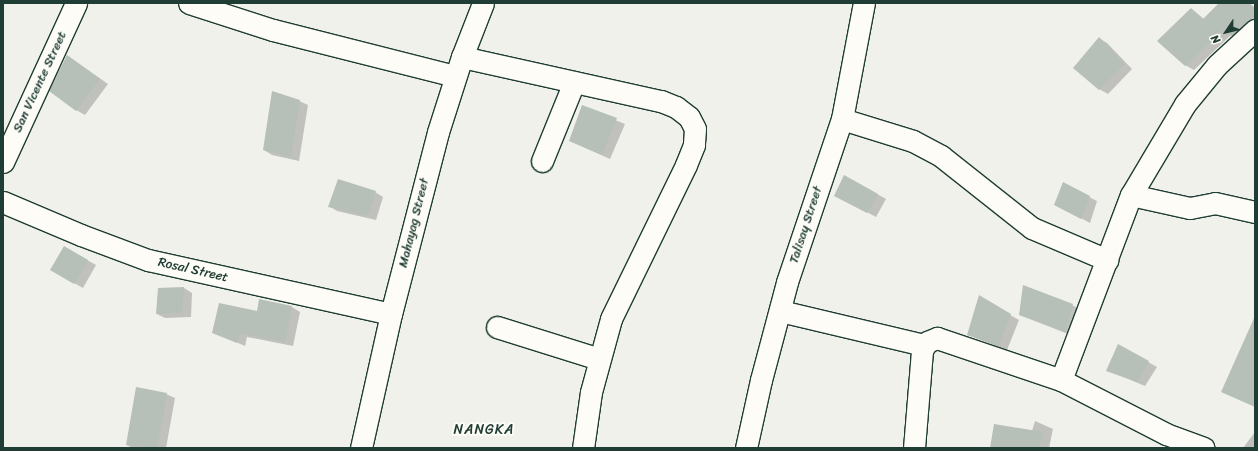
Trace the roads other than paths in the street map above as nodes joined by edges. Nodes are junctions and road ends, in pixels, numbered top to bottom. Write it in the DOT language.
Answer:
graph roads {
  1 [pos="76,3"];
  2 [pos="189,3"];
  3 [pos="483,3"];
  4 [pos="864,3"];
  5 [pos="1255,30"];
  6 [pos="458,66"];
  7 [pos="574,82"];
  8 [pos="842,119"];
  9 [pos="542,161"];
  10 [pos="3,162"];
  11 [pos="1131,194"];
  12 [pos="3,202"];
  13 [pos="1255,212"];
  14 [pos="1107,260"];
  15 [pos="780,311"];
  16 [pos="391,314"];
  17 [pos="497,327"];
  18 [pos="924,345"];
  19 [pos="599,359"];
  20 [pos="1062,380"];
  21 [pos="1164,441"];
  22 [pos="361,448"];
  23 [pos="583,448"];
  24 [pos="746,448"];
  25 [pos="914,448"];
  26 [pos="1204,448"];
  1 -- 10 [label="street, San Vicente Street"];
  2 -- 6 [label="street"];
  3 -- 6 [label="street, Mahayag Street"];
  4 -- 8 [label="street, Talisay Street"];
  5 -- 11 [label="street"];
  6 -- 7 [label="street"];
  6 -- 16 [label="street, Mahayag Street"];
  7 -- 9 [label="street"];
  7 -- 19 [label="street"];
  8 -- 14 [label="street"];
  8 -- 15 [label="street, Talisay Street"];
  11 -- 13 [label="street"];
  11 -- 14 [label="street"];
  12 -- 16 [label="street, Rosal Street"];
  14 -- 20 [label="street"];
  15 -- 18 [label="street"];
  15 -- 24 [label="street, Talisay Street"];
  16 -- 22 [label="street, Mahayag Street"];
  17 -- 19 [label="street"];
  18 -- 20 [label="street"];
  18 -- 25 [label="street"];
  19 -- 23 [label="street"];
  20 -- 21 [label="street"];
  21 -- 26 [label="street"];
}
